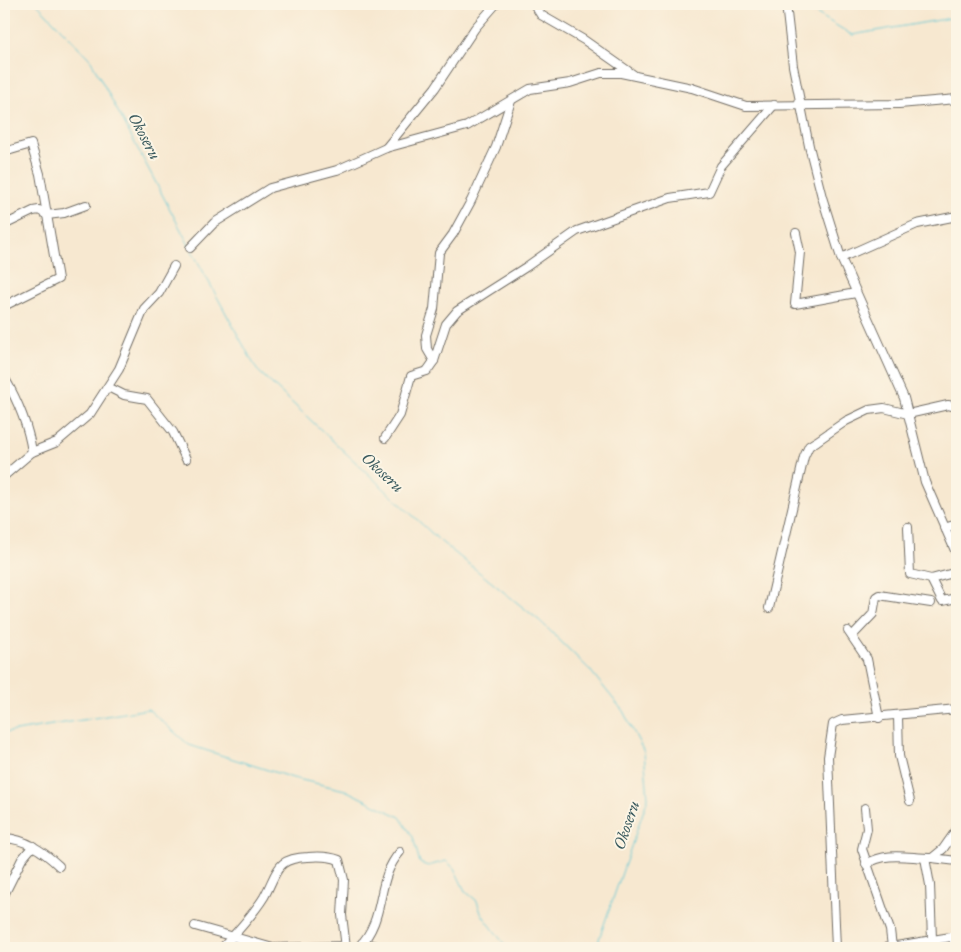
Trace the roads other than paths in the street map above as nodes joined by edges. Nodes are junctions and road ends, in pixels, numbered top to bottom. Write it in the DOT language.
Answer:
graph roads {
  1 [pos="496,4"];
  2 [pos="534,4"];
  3 [pos="786,4"];
  4 [pos="637,77"];
  5 [pos="957,99"];
  6 [pos="511,101"];
  7 [pos="774,104"];
  8 [pos="802,105"];
  9 [pos="386,148"];
  10 [pos="4,152"];
  11 [pos="86,205"];
  12 [pos="47,215"];
  13 [pos="957,216"];
  14 [pos="4,225"];
  15 [pos="796,233"];
  16 [pos="190,248"];
  17 [pos="841,258"];
  18 [pos="174,266"];
  19 [pos="856,293"];
  20 [pos="4,306"];
  21 [pos="434,361"];
  22 [pos="4,377"];
  23 [pos="108,387"];
  24 [pos="957,407"];
  25 [pos="908,414"];
  26 [pos="385,438"];
  27 [pos="32,452"];
  28 [pos="186,459"];
  29 [pos="4,476"];
  30 [pos="957,524"];
  31 [pos="908,527"];
  32 [pos="944,528"];
  33 [pos="957,555"];
  34 [pos="957,572"];
  35 [pos="931,579"];
  36 [pos="957,598"];
  37 [pos="931,602"];
  38 [pos="769,608"];
  39 [pos="957,710"];
  40 [pos="898,716"];
  41 [pos="879,718"];
  42 [pos="910,801"];
  43 [pos="865,808"];
  44 [pos="957,829"];
  45 [pos="4,838"];
  46 [pos="33,846"];
  47 [pos="400,852"];
  48 [pos="929,858"];
  49 [pos="957,861"];
  50 [pos="866,864"];
  51 [pos="59,866"];
  52 [pos="4,895"];
  53 [pos="195,926"];
  54 [pos="234,936"];
  55 [pos="956,936"];
  56 [pos="932,939"];
  57 [pos="360,946"];
  58 [pos="346,947"];
  59 [pos="222,948"];
  60 [pos="386,948"];
  61 [pos="836,948"];
  62 [pos="888,948"];
  63 [pos="954,948"];
  1 -- 9 [label="street"];
  2 -- 4 [label="street"];
  3 -- 8 [label="street"];
  4 -- 6 [label="street"];
  4 -- 7 [label="street"];
  5 -- 8 [label="street"];
  6 -- 9 [label="street"];
  6 -- 21 [label="street"];
  7 -- 8 [label="street"];
  7 -- 21 [label="street"];
  8 -- 17 [label="street"];
  9 -- 16 [label="street"];
  10 -- 12 [label="street"];
  11 -- 12 [label="street"];
  12 -- 14 [label="street"];
  12 -- 20 [label="street"];
  13 -- 17 [label="street"];
  15 -- 19 [label="street"];
  17 -- 19 [label="street"];
  18 -- 23 [label="street"];
  19 -- 25 [label="street"];
  21 -- 26 [label="street"];
  22 -- 27 [label="street"];
  23 -- 27 [label="street"];
  23 -- 28 [label="street"];
  24 -- 25 [label="street"];
  25 -- 32 [label="street"];
  25 -- 38 [label="street"];
  27 -- 29 [label="street"];
  30 -- 32 [label="street"];
  31 -- 35 [label="street"];
  32 -- 33 [label="street"];
  34 -- 35 [label="street"];
  35 -- 36 [label="street"];
  37 -- 41 [label="street"];
  39 -- 40 [label="street"];
  40 -- 41 [label="street"];
  40 -- 42 [label="street"];
  41 -- 61 [label="street"];
  43 -- 50 [label="street"];
  44 -- 48 [label="street"];
  45 -- 46 [label="street"];
  46 -- 51 [label="street"];
  46 -- 52 [label="street"];
  47 -- 57 [label="street"];
  48 -- 49 [label="street"];
  48 -- 50 [label="street"];
  48 -- 56 [label="street"];
  50 -- 62 [label="street"];
  53 -- 54 [label="street"];
  54 -- 58 [label="street"];
  54 -- 58 [label="street"];
  54 -- 59 [label="street"];
  55 -- 56 [label="street"];
  55 -- 63 [label="street"];
  56 -- 62 [label="street"];
  57 -- 60 [label="street"];
}
